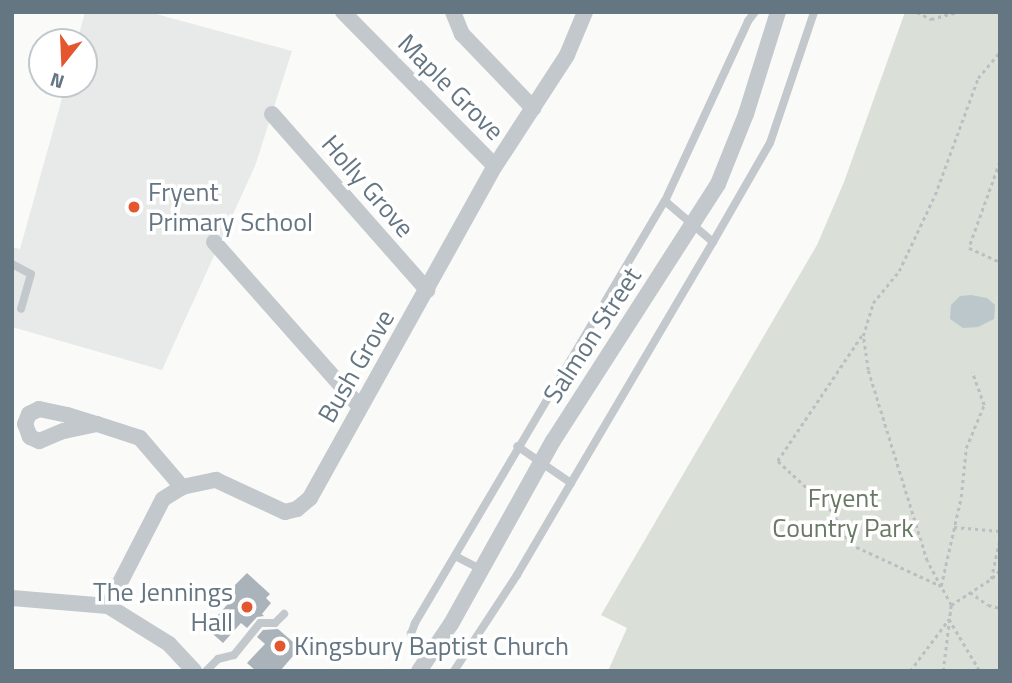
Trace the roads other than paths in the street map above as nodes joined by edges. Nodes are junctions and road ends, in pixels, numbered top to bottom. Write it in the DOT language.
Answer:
graph roads {
  1 [pos="343,12"];
  2 [pos="453,12"];
  3 [pos="585,12"];
  4 [pos="755,12"];
  5 [pos="778,12"];
  6 [pos="814,12"];
  7 [pos="533,108"];
  8 [pos="272,114"];
  9 [pos="495,166"];
  10 [pos="665,201"];
  11 [pos="692,225"];
  12 [pos="214,242"];
  13 [pos="713,243"];
  14 [pos="12,264"];
  15 [pos="427,290"];
  16 [pos="21,309"];
  17 [pos="359,407"];
  18 [pos="97,424"];
  19 [pos="517,446"];
  20 [pos="541,463"];
  21 [pos="571,483"];
  22 [pos="182,487"];
  23 [pos="455,556"];
  24 [pos="480,569"];
  25 [pos="12,598"];
  26 [pos="108,606"];
  27 [pos="284,614"];
  28 [pos="430,658"];
  29 [pos="194,671"];
  30 [pos="206,671"];
  31 [pos="419,671"];
  32 [pos="454,671"];
  1 -- 9 [label="street, Maple Grove"];
  2 -- 7 [label="street, Maple Grove"];
  3 -- 7 [label="street, Bush Grove"];
  4 -- 10 [label="lane"];
  5 -- 11 [label="street, Salmon Street"];
  6 -- 13 [label="lane"];
  7 -- 9 [label="street, Bush Grove"];
  8 -- 15 [label="street, Holly Grove"];
  9 -- 15 [label="street, Bush Grove"];
  10 -- 11 [label="lane"];
  10 -- 19 [label="lane"];
  11 -- 13 [label="lane"];
  11 -- 20 [label="street, Salmon Street"];
  12 -- 17 [label="street"];
  13 -- 21 [label="lane"];
  14 -- 16 [label="lane"];
  15 -- 17 [label="street, Bush Grove"];
  17 -- 22 [label="street, Bush Grove"];
  18 -- 22 [label="street"];
  19 -- 20 [label="lane"];
  19 -- 23 [label="lane"];
  20 -- 21 [label="lane"];
  20 -- 24 [label="street, Salmon Street"];
  21 -- 32 [label="lane"];
  22 -- 26 [label="street"];
  23 -- 24 [label="lane"];
  23 -- 28 [label="lane"];
  24 -- 28 [label="street, Salmon Street"];
  25 -- 26 [label="street"];
  26 -- 29 [label="street"];
  27 -- 30 [label="lane"];
  28 -- 31 [label="street, Salmon Street"];
}
